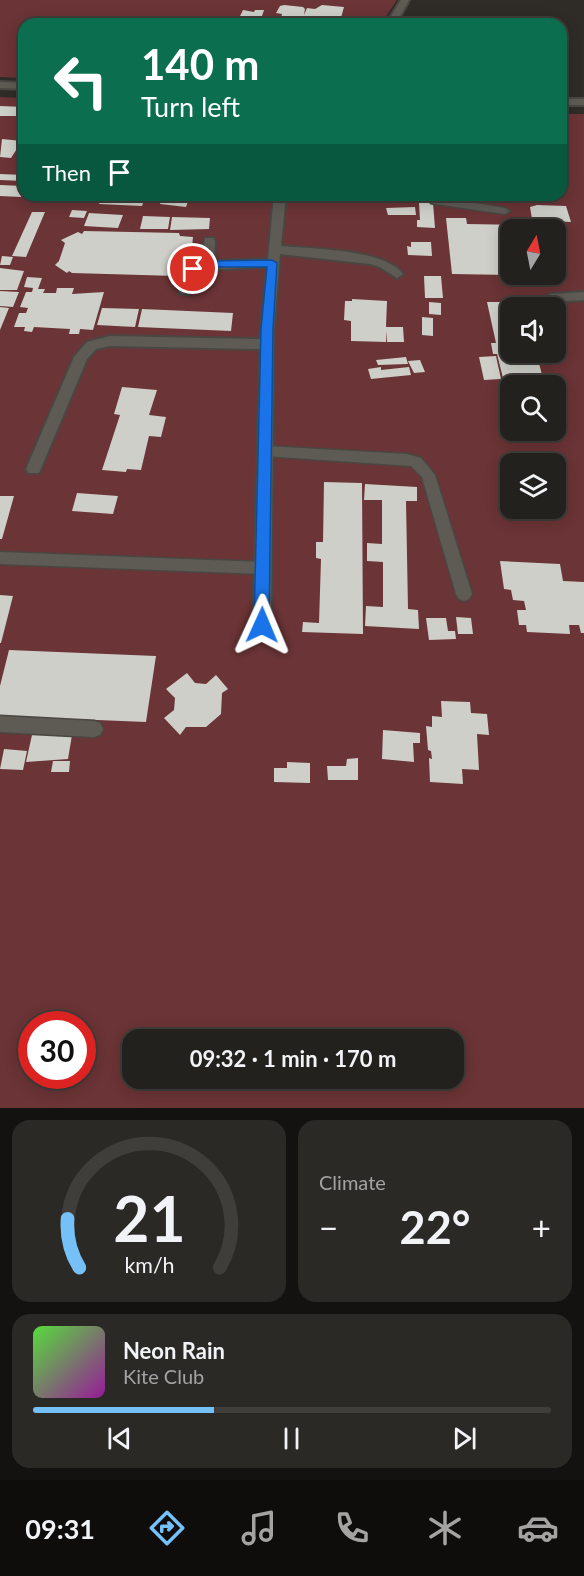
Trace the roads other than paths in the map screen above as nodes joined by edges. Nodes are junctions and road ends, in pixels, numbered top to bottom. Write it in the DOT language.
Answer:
graph roads {
  1 [pos="405,0"];
  2 [pos="394,18"];
  3 [pos="0,85"];
  4 [pos="18,86"];
  5 [pos="567,102"];
  6 [pos="584,102"];
  7 [pos="279,201"];
  8 [pos="435,201"];
  9 [pos="505,211"];
  10 [pos="209,241"];
  11 [pos="273,256"];
  12 [pos="208,264"];
  13 [pos="397,274"];
  14 [pos="185,291"];
  15 [pos="584,296"];
  16 [pos="566,297"];
  17 [pos="267,344"];
  18 [pos="265,451"];
  19 [pos="34,469"];
  20 [pos="0,558"];
  21 [pos="263,568"];
  22 [pos="464,594"];
  23 [pos="262,625"];
  24 [pos="0,724"];
  25 [pos="94,729"];
  1 -- 2 [label="street"];
  3 -- 4 [label="street"];
  5 -- 6 [label="street"];
  7 -- 11 [label="street"];
  8 -- 9 [label="lane"];
  10 -- 12 [label="street"];
  11 -- 12 [label="street"];
  11 -- 13 [label="street"];
  11 -- 17 [label="street"];
  12 -- 14 [label="street"];
  15 -- 16 [label="street"];
  17 -- 18 [label="street"];
  17 -- 19 [label="street"];
  18 -- 21 [label="street"];
  18 -- 22 [label="lane"];
  20 -- 21 [label="lane"];
  21 -- 23 [label="street"];
  24 -- 25 [label="lane"];
}
